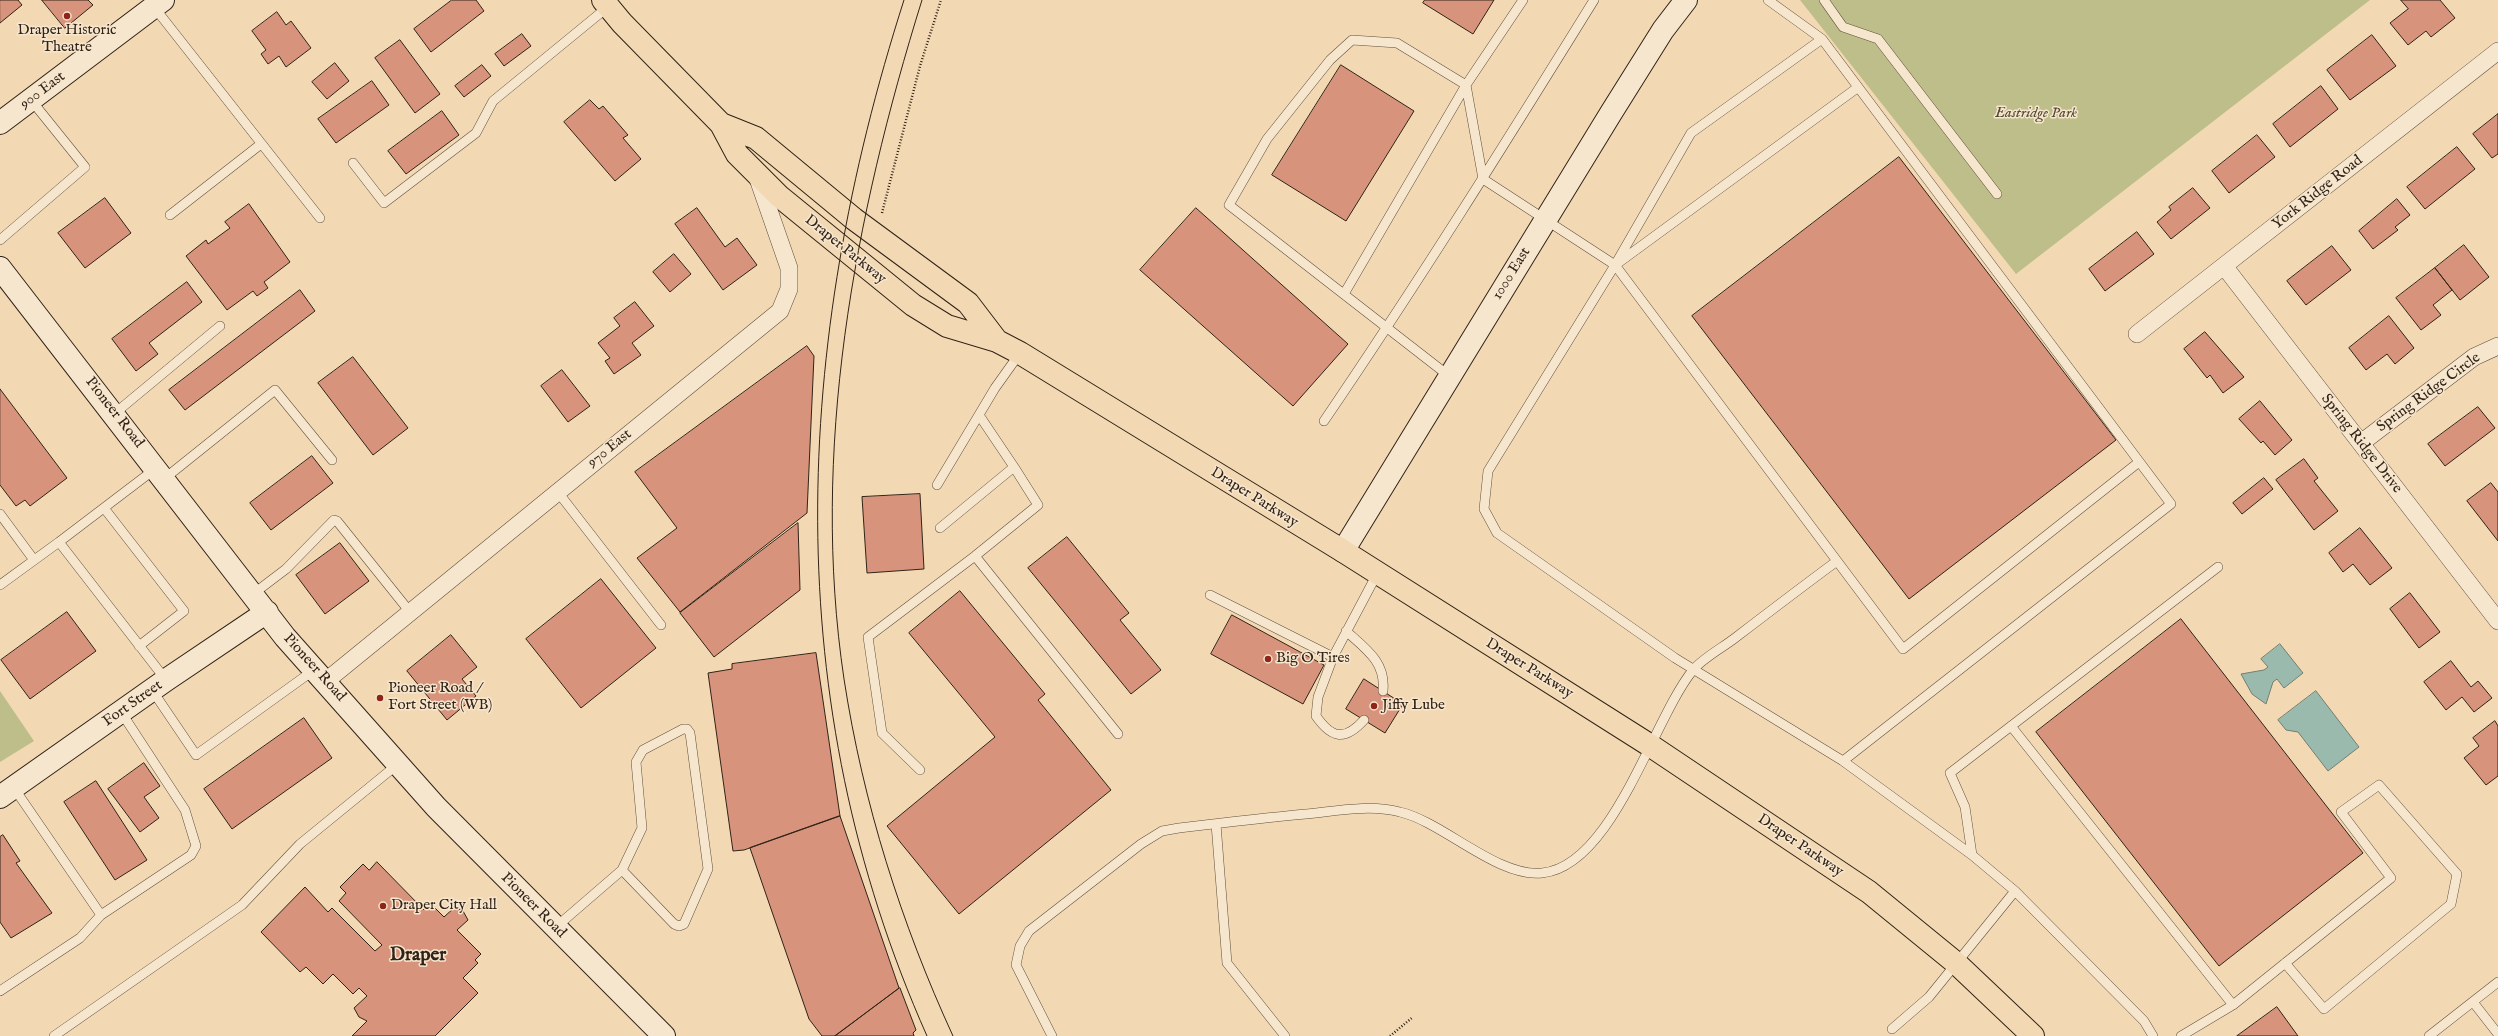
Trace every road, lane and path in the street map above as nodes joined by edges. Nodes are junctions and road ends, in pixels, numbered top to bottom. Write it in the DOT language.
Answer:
graph roads {
  1 [pos="941,0"];
  2 [pos="1524,0"];
  3 [pos="1594,0"];
  4 [pos="1686,0"];
  5 [pos="1768,0"];
  6 [pos="1824,0"];
  7 [pos="609,2"];
  8 [pos="158,4"];
  9 [pos="1822,39"];
  10 [pos="2498,51"];
  11 [pos="1466,85"];
  12 [pos="1857,88"];
  13 [pos="31,100"];
  14 [pos="0,123"];
  15 [pos="721,124"];
  16 [pos="261,144"];
  17 [pos="353,162"];
  18 [pos="755,172"];
  19 [pos="1483,179"];
  20 [pos="1997,194"];
  21 [pos="882,214"];
  22 [pos="170,215"];
  23 [pos="320,218"];
  24 [pos="1545,220"];
  25 [pos="0,240"];
  26 [pos="1615,265"];
  27 [pos="2224,266"];
  28 [pos="0,268"];
  29 [pos="1344,294"];
  30 [pos="220,326"];
  31 [pos="1387,328"];
  32 [pos="2137,334"];
  33 [pos="997,341"];
  34 [pos="2498,346"];
  35 [pos="1020,353"];
  36 [pos="1449,376"];
  37 [pos="114,414"];
  38 [pos="979,415"];
  39 [pos="1324,421"];
  40 [pos="2361,443"];
  41 [pos="332,460"];
  42 [pos="2139,462"];
  43 [pos="1014,467"];
  44 [pos="160,474"];
  45 [pos="937,485"];
  46 [pos="558,491"];
  47 [pos="104,508"];
  48 [pos="0,514"];
  49 [pos="940,528"];
  50 [pos="59,542"];
  51 [pos="1343,551"];
  52 [pos="975,556"];
  53 [pos="34,560"];
  54 [pos="1837,561"];
  55 [pos="2218,567"];
  56 [pos="1377,574"];
  57 [pos="0,585"];
  58 [pos="253,594"];
  59 [pos="1210,595"];
  60 [pos="267,612"];
  61 [pos="410,612"];
  62 [pos="2498,621"];
  63 [pos="661,625"];
  64 [pos="1346,631"];
  65 [pos="139,646"];
  66 [pos="1333,656"];
  67 [pos="1693,669"];
  68 [pos="321,675"];
  69 [pos="159,685"];
  70 [pos="1383,691"];
  71 [pos="121,712"];
  72 [pos="1364,720"];
  73 [pos="2011,726"];
  74 [pos="1118,734"];
  75 [pos="1651,746"];
  76 [pos="1843,761"];
  77 [pos="398,764"];
  78 [pos="920,770"];
  79 [pos="7,793"];
  80 [pos="1216,824"];
  81 [pos="1972,855"];
  82 [pos="622,870"];
  83 [pos="2016,891"];
  84 [pos="101,915"];
  85 [pos="555,928"];
  86 [pos="1956,963"];
  87 [pos="2285,963"];
  88 [pos="2498,982"];
  89 [pos="0,991"];
  90 [pos="2472,1002"];
  91 [pos="2233,1005"];
  92 [pos="1414,1018"];
  93 [pos="1892,1029"];
  94 [pos="2498,1034"];
  95 [pos="54,1036"];
  96 [pos="664,1036"];
  97 [pos="1052,1036"];
  98 [pos="1285,1036"];
  99 [pos="1390,1036"];
  100 [pos="2033,1036"];
  101 [pos="2154,1036"];
  102 [pos="2181,1036"];
  103 [pos="2429,1036"];
  1 -- 21 [label="path"];
  2 -- 11 [label="lane"];
  3 -- 19 [label="lane"];
  4 -- 24 [label="street, 1000 East"];
  5 -- 9 [label="lane"];
  6 -- 20 [label="lane"];
  7 -- 15 [label="main road, Draper Parkway"];
  7 -- 17 [label="lane"];
  8 -- 13 [label="street, 900 East"];
  8 -- 16 [label="lane"];
  9 -- 12 [label="lane"];
  9 -- 26 [label="lane"];
  10 -- 27 [label="street, York Ridge Road"];
  11 -- 19 [label="lane"];
  11 -- 29 [label="lane"];
  11 -- 29 [label="lane"];
  12 -- 26 [label="lane"];
  12 -- 42 [label="lane"];
  13 -- 14 [label="street, 900 East"];
  13 -- 25 [label="lane"];
  15 -- 18 [label="main road, Draper Parkway"];
  15 -- 33 [label="main road, Draper Parkway"];
  16 -- 22 [label="lane"];
  16 -- 23 [label="lane"];
  18 -- 33 [label="main road, Draper Parkway"];
  18 -- 46 [label="street, 970 East"];
  19 -- 24 [label="lane"];
  19 -- 31 [label="lane"];
  24 -- 26 [label="lane"];
  24 -- 36 [label="street, 1000 East"];
  26 -- 54 [label="lane"];
  26 -- 67 [label="lane"];
  27 -- 32 [label="street, York Ridge Road"];
  27 -- 40 [label="street, Spring Ridge Drive"];
  28 -- 37 [label="street, Pioneer Road"];
  29 -- 31 [label="lane"];
  30 -- 37 [label="lane"];
  31 -- 36 [label="lane"];
  31 -- 39 [label="lane"];
  33 -- 35 [label="main road, Draper Parkway"];
  34 -- 40 [label="street, Spring Ridge Circle"];
  35 -- 38 [label="lane"];
  35 -- 51 [label="main road, Draper Parkway"];
  36 -- 51 [label="street, 1000 East"];
  37 -- 44 [label="street, Pioneer Road"];
  38 -- 43 [label="lane"];
  38 -- 45 [label="lane"];
  40 -- 62 [label="street, Spring Ridge Drive"];
  41 -- 44 [label="lane"];
  42 -- 54 [label="lane"];
  42 -- 76 [label="lane"];
  43 -- 49 [label="lane"];
  43 -- 52 [label="lane"];
  44 -- 47 [label="lane"];
  44 -- 58 [label="street, Pioneer Road"];
  46 -- 61 [label="street, 970 East"];
  46 -- 63 [label="lane"];
  47 -- 50 [label="lane"];
  47 -- 65 [label="lane"];
  48 -- 53 [label="lane"];
  50 -- 53 [label="lane"];
  50 -- 65 [label="lane"];
  51 -- 56 [label="main road, Draper Parkway"];
  52 -- 74 [label="lane"];
  52 -- 78 [label="lane"];
  53 -- 57 [label="lane"];
  54 -- 67 [label="lane"];
  55 -- 73 [label="lane"];
  56 -- 64 [label="lane"];
  56 -- 75 [label="main road, Draper Parkway"];
  58 -- 60 [label="street, Pioneer Road"];
  58 -- 61 [label="lane"];
  59 -- 66 [label="lane"];
  60 -- 68 [label="street, Pioneer Road"];
  60 -- 69 [label="street, Fort Street"];
  61 -- 68 [label="street, 970 East"];
  64 -- 66 [label="lane"];
  64 -- 70 [label="lane"];
  65 -- 69 [label="lane"];
  66 -- 72 [label="lane"];
  67 -- 75 [label="lane"];
  67 -- 76 [label="lane"];
  68 -- 69 [label="lane"];
  68 -- 77 [label="street, Pioneer Road"];
  69 -- 71 [label="street, Fort Street"];
  71 -- 79 [label="street, Fort Street"];
  71 -- 84 [label="lane"];
  73 -- 81 [label="lane"];
  73 -- 91 [label="lane"];
  75 -- 80 [label="lane"];
  75 -- 86 [label="main road, Draper Parkway"];
  76 -- 81 [label="lane"];
  77 -- 85 [label="street, Pioneer Road"];
  77 -- 95 [label="lane"];
  79 -- 84 [label="lane"];
  80 -- 97 [label="lane"];
  80 -- 98 [label="lane"];
  81 -- 83 [label="lane"];
  82 -- 82 [label="lane"];
  82 -- 85 [label="lane"];
  83 -- 86 [label="lane"];
  83 -- 101 [label="lane"];
  84 -- 89 [label="lane"];
  85 -- 96 [label="street, Pioneer Road"];
  86 -- 93 [label="lane"];
  86 -- 100 [label="main road, Draper Parkway"];
  87 -- 87 [label="lane"];
  87 -- 91 [label="lane"];
  88 -- 90 [label="lane"];
  90 -- 94 [label="lane"];
  90 -- 103 [label="lane"];
  91 -- 102 [label="lane"];
  92 -- 99 [label="path"];
}
